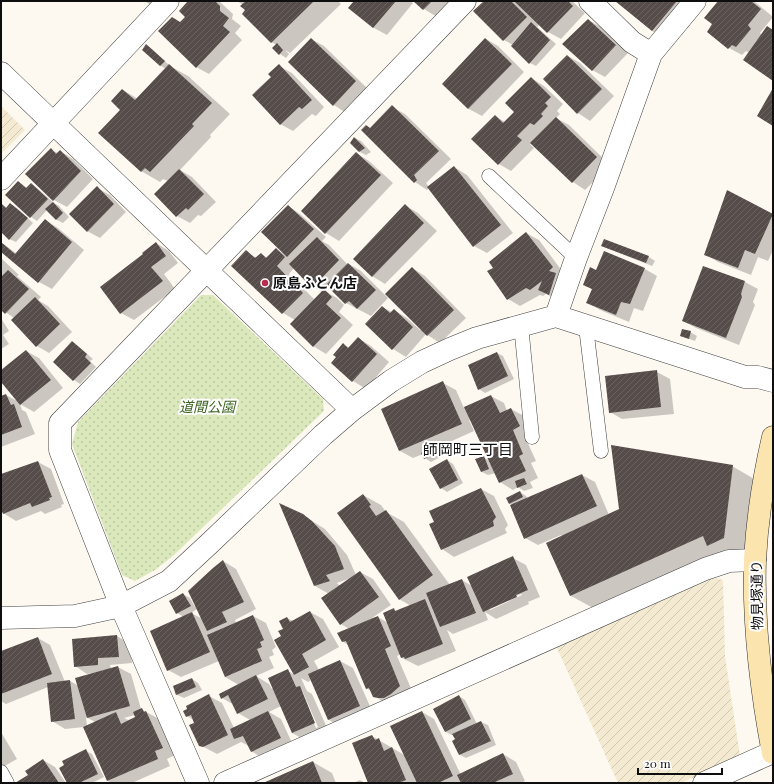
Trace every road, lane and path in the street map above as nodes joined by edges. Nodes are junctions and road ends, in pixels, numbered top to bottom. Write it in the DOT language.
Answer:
graph roads {
  1 [pos="168,1"];
  2 [pos="465,1"];
  3 [pos="590,1"];
  4 [pos="695,1"];
  5 [pos="651,54"];
  6 [pos="1,73"];
  7 [pos="52,123"];
  8 [pos="489,176"];
  9 [pos="1,179"];
  10 [pos="576,258"];
  11 [pos="207,270"];
  12 [pos="556,316"];
  13 [pos="521,325"];
  14 [pos="586,326"];
  15 [pos="773,381"];
  16 [pos="352,410"];
  17 [pos="532,437"];
  18 [pos="773,438"];
  19 [pos="601,451"];
  20 [pos="755,560"];
  21 [pos="121,606"];
  22 [pos="1,618"];
  23 [pos="773,752"];
  24 [pos="1,772"];
  25 [pos="7,783"];
  26 [pos="198,783"];
  27 [pos="225,783"];
  28 [pos="704,783"];
  1 -- 7 [label="street"];
  2 -- 11 [label="street"];
  3 -- 5 [label="street"];
  4 -- 5 [label="street"];
  5 -- 10 [label="street"];
  6 -- 7 [label="street"];
  7 -- 9 [label="street"];
  7 -- 11 [label="street"];
  8 -- 10 [label="lane"];
  10 -- 12 [label="street"];
  11 -- 16 [label="street"];
  11 -- 21 [label="street"];
  12 -- 13 [label="street"];
  12 -- 14 [label="street"];
  13 -- 16 [label="street"];
  13 -- 17 [label="lane"];
  14 -- 15 [label="street"];
  14 -- 19 [label="lane"];
  16 -- 21 [label="street"];
  18 -- 20 [label="street, 物見塚通り"];
  20 -- 23 [label="street, 物見塚通り"];
  20 -- 27 [label="street"];
  21 -- 22 [label="street"];
  21 -- 26 [label="street"];
  23 -- 28 [label="street"];
  24 -- 25 [label="lane"];
}
